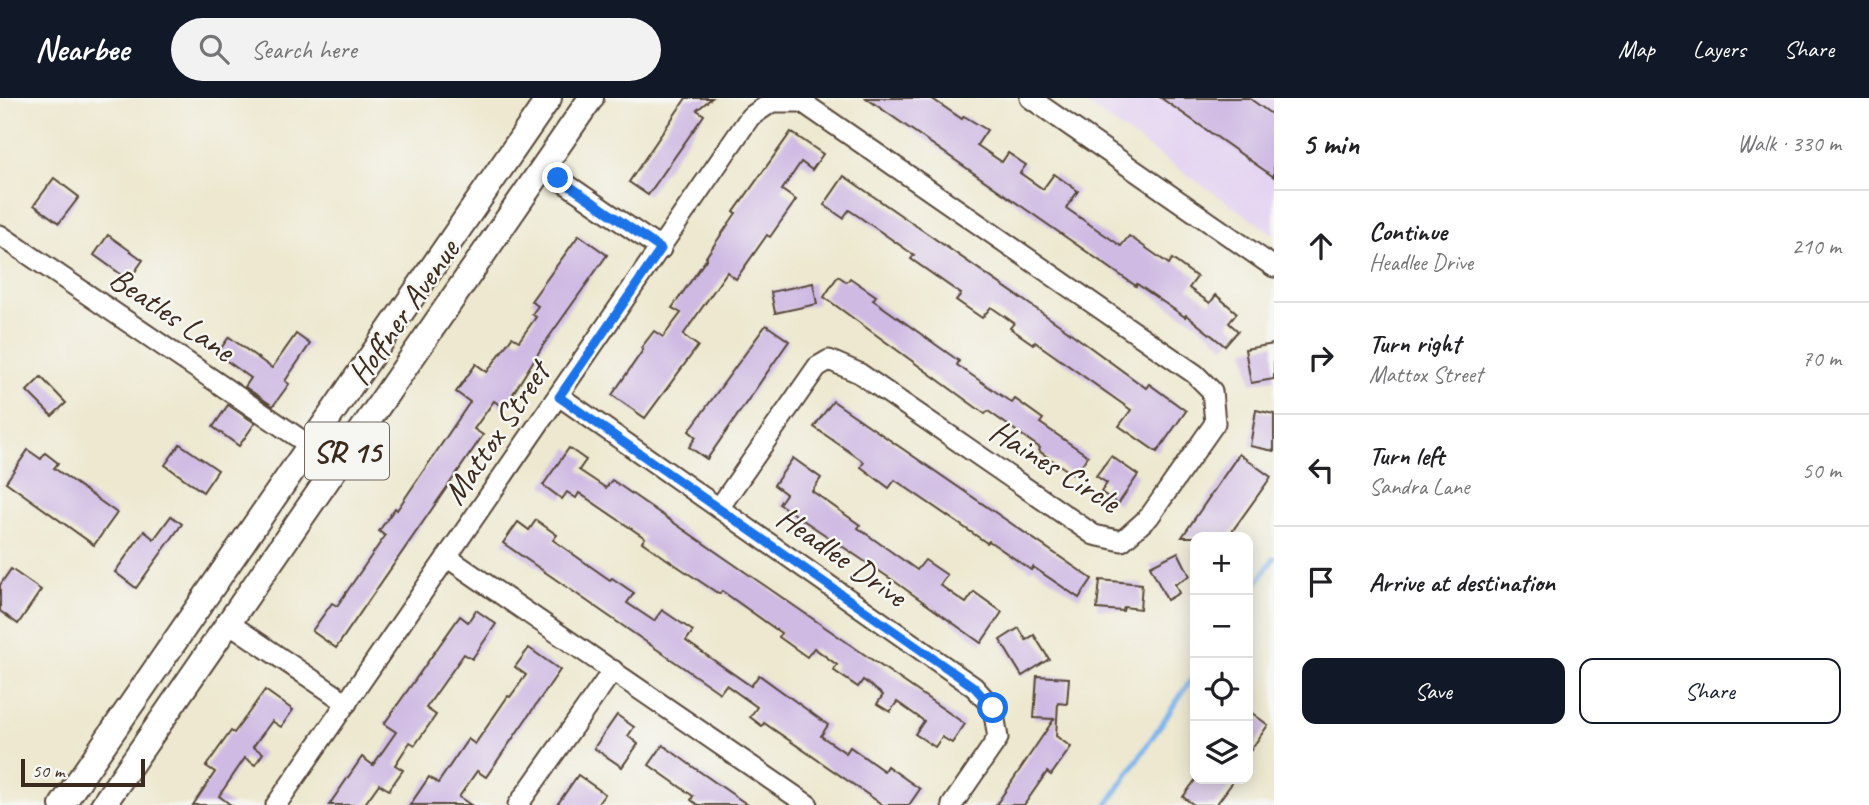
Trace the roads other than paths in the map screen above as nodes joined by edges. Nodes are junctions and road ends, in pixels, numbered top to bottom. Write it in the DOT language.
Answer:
graph roads {
  1 [pos="549,98"];
  2 [pos="591,98"];
  3 [pos="1030,98"];
  4 [pos="772,102"];
  5 [pos="543,167"];
  6 [pos="0,235"];
  7 [pos="661,249"];
  8 [pos="1274,267"];
  9 [pos="559,397"];
  10 [pos="309,445"];
  11 [pos="719,508"];
  12 [pos="448,558"];
  13 [pos="229,622"];
  14 [pos="178,637"];
  15 [pos="613,670"];
  16 [pos="347,703"];
  17 [pos="62,805"];
  18 [pos="101,805"];
  19 [pos="276,805"];
  20 [pos="518,805"];
  21 [pos="808,805"];
  22 [pos="952,805"];
  1 -- 10 [label="main road, Hoffner Avenue / SR 15"];
  2 -- 5 [label="main road, Hoffner Avenue / SR 15"];
  3 -- 8 [label="street"];
  4 -- 7 [label="street, Mattox Street"];
  4 -- 11 [label="street, Haines Circle"];
  5 -- 7 [label="street"];
  5 -- 13 [label="main road, Hoffner Avenue / SR 15"];
  6 -- 10 [label="street, Beatles Lane"];
  7 -- 9 [label="street, Mattox Street"];
  9 -- 11 [label="street, Headlee Drive"];
  9 -- 12 [label="street, Mattox Street"];
  10 -- 13 [label="main road"];
  10 -- 14 [label="main road, Hoffner Avenue / SR 15"];
  11 -- 22 [label="street, Headlee Drive"];
  12 -- 15 [label="street"];
  12 -- 16 [label="street, Mattox Street"];
  13 -- 16 [label="street"];
  13 -- 18 [label="main road, Hoffner Avenue / SR 15"];
  14 -- 17 [label="main road, Hoffner Avenue / SR 15"];
  14 -- 18 [label="main road"];
  15 -- 20 [label="street"];
  15 -- 21 [label="street"];
  16 -- 19 [label="street, Mattox Street"];
}
